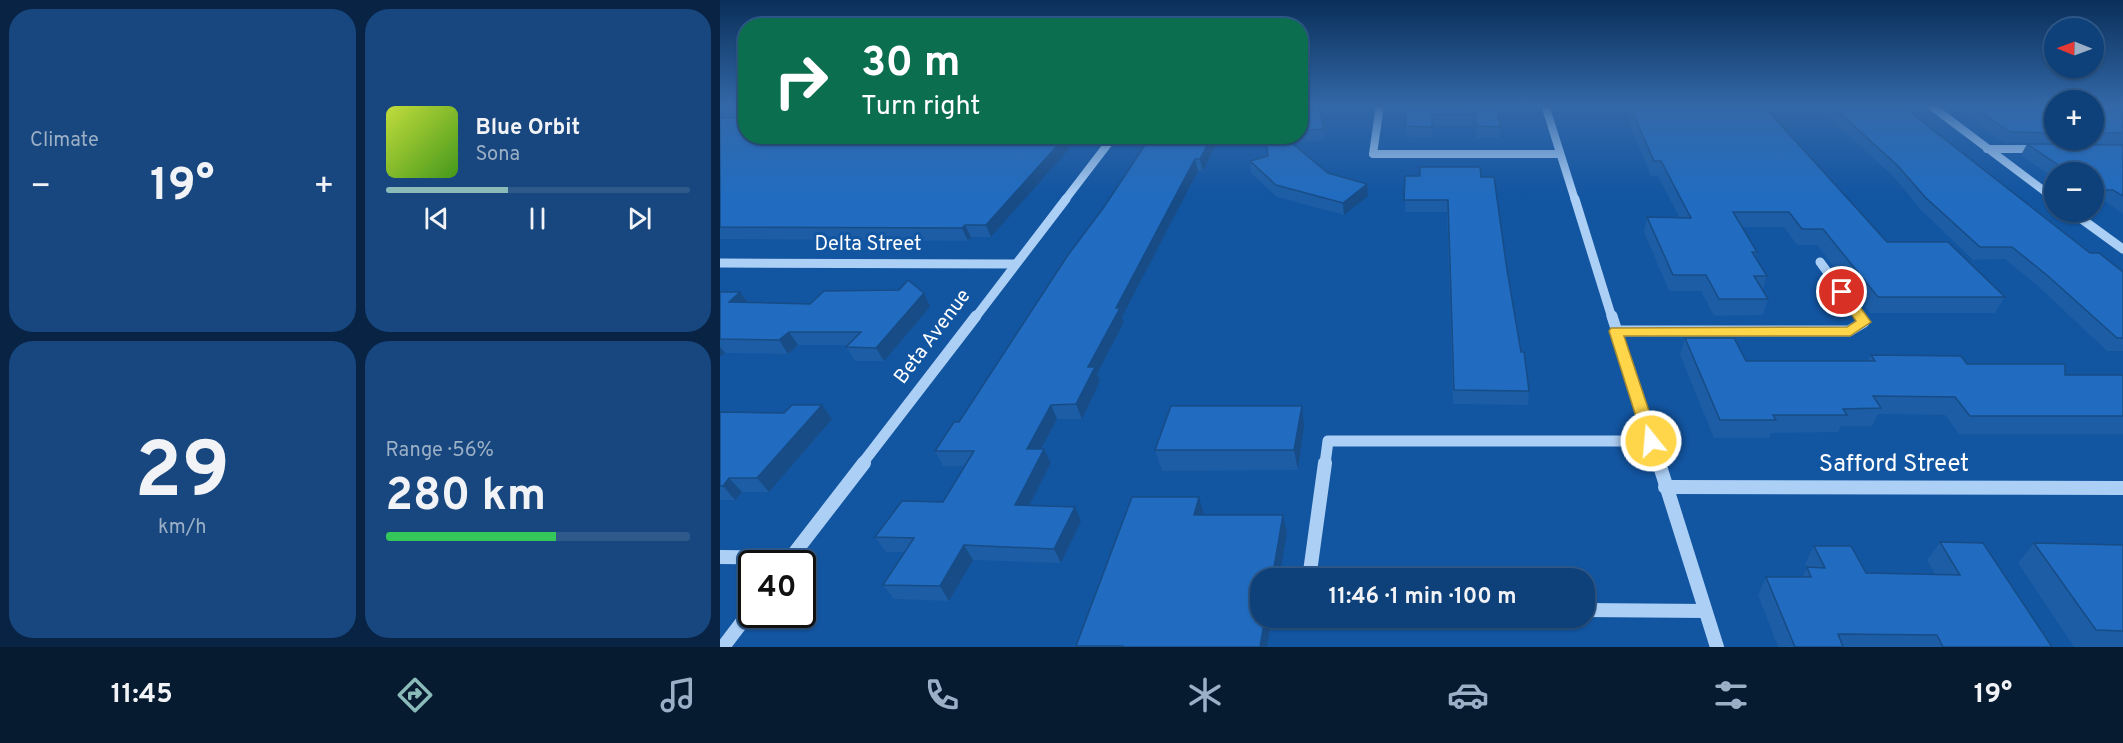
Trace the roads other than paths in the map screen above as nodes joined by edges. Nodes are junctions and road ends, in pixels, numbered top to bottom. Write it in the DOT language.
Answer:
graph roads {
  1 [pos="1376,135"];
  2 [pos="1554,135"];
  3 [pos="1969,135"];
  4 [pos="1108,144"];
  5 [pos="1987,149"];
  6 [pos="2044,149"];
  7 [pos="1559,154"];
  8 [pos="2044,191"];
  9 [pos="2086,222"];
  10 [pos="2123,249"];
  11 [pos="1820,262"];
  12 [pos="720,263"];
  13 [pos="1015,264"];
  14 [pos="1616,331"];
  15 [pos="1651,441"];
  16 [pos="1665,487"];
  17 [pos="2123,488"];
  18 [pos="797,550"];
  19 [pos="720,557"];
  20 [pos="738,558"];
  21 [pos="1311,568"];
  22 [pos="1595,610"];
  23 [pos="1705,611"];
  24 [pos="738,627"];
  25 [pos="723,647"];
  26 [pos="1717,647"];
  1 -- 7 [label="street"];
  2 -- 7 [label="street"];
  3 -- 5 [label="street"];
  4 -- 13 [label="street, Beta Avenue"];
  5 -- 6 [label="street"];
  5 -- 8 [label="street"];
  7 -- 14 [label="street"];
  9 -- 10 [label="street"];
  11 -- 14 [label="street"];
  12 -- 13 [label="street, Delta Street"];
  13 -- 18 [label="street, Beta Avenue"];
  14 -- 15 [label="street"];
  15 -- 16 [label="street"];
  15 -- 21 [label="street"];
  16 -- 17 [label="street, Safford Street"];
  16 -- 23 [label="street"];
  19 -- 20 [label="street"];
  22 -- 23 [label="street"];
  23 -- 26 [label="street"];
  24 -- 25 [label="street"];
}
